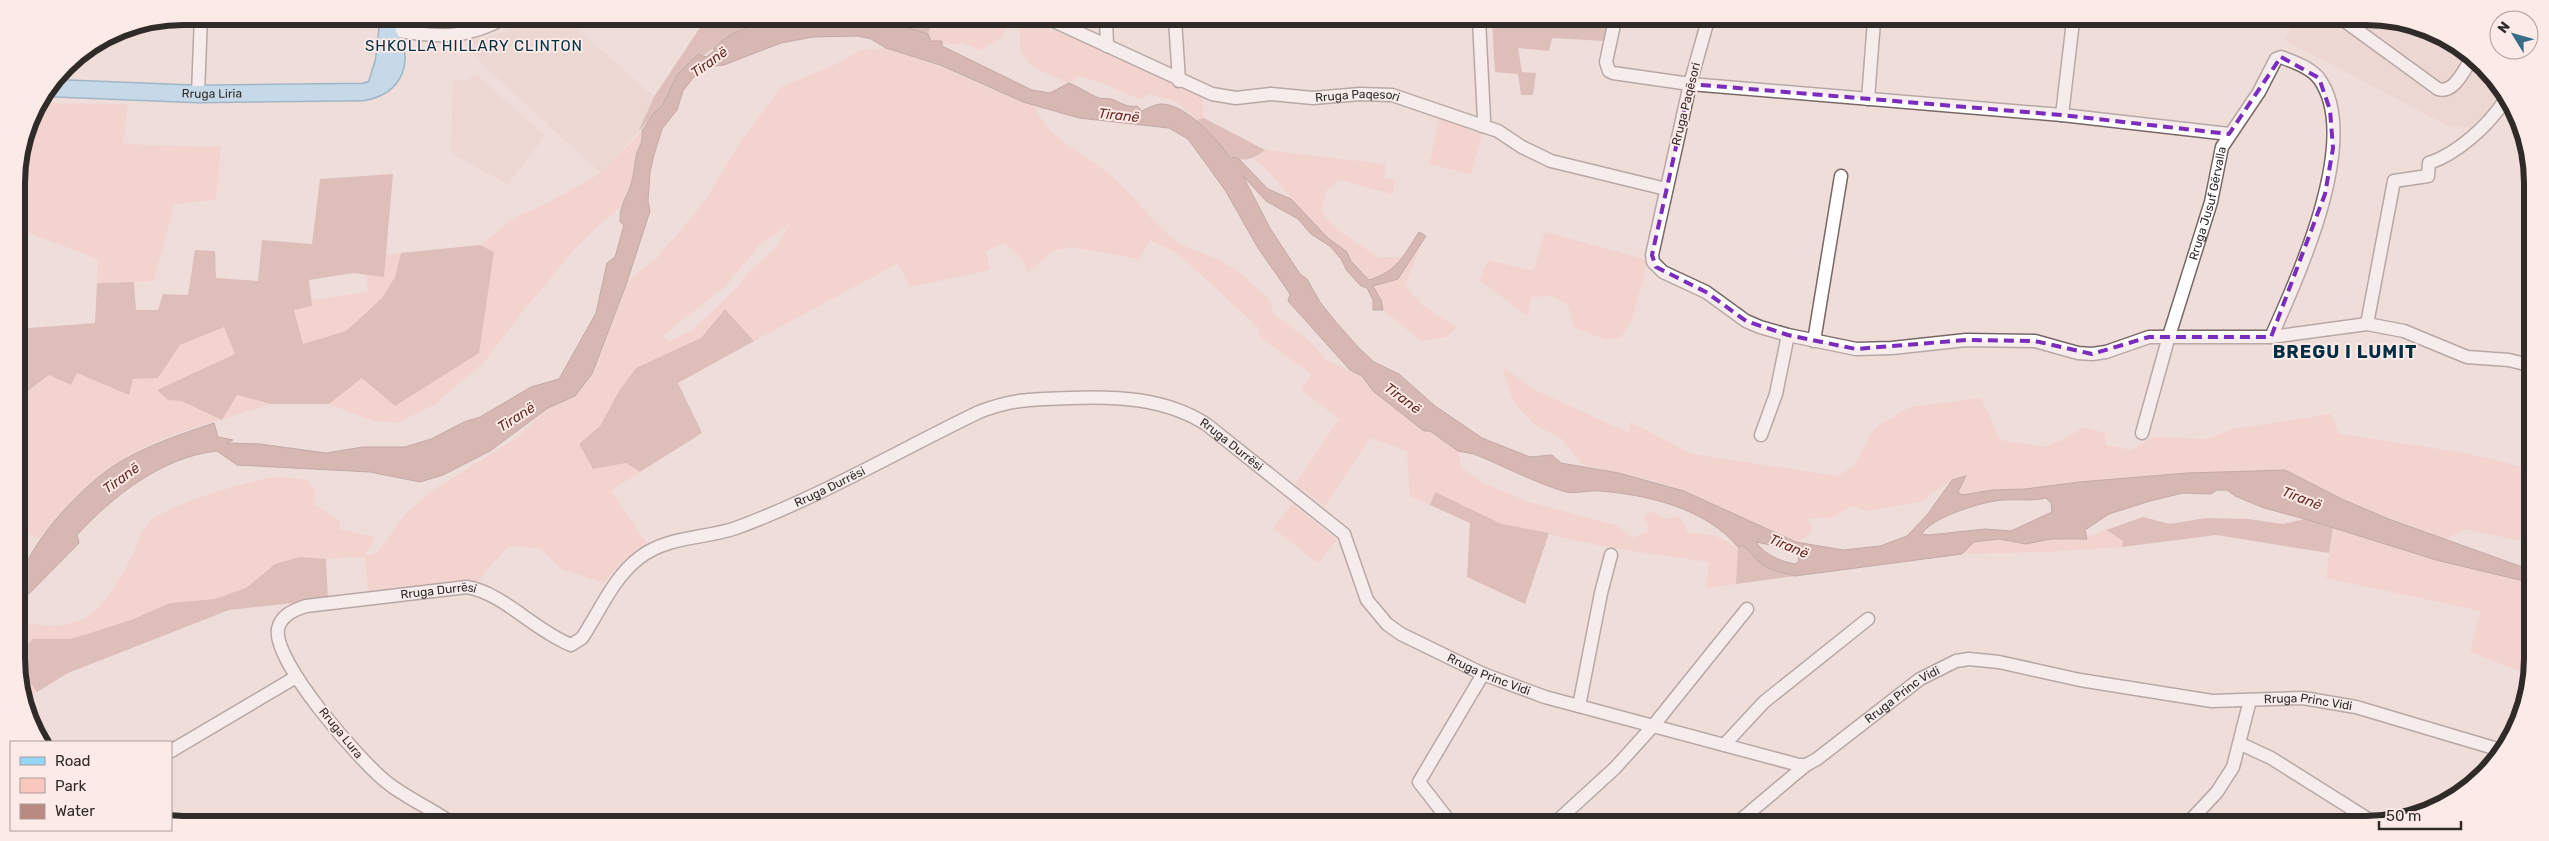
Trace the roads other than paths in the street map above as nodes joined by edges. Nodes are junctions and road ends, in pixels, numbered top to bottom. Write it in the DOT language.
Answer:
graph roads {
  1 [pos="201,25"];
  2 [pos="488,25"];
  3 [pos="1062,25"];
  4 [pos="1106,25"];
  5 [pos="1175,25"];
  6 [pos="1479,25"];
  7 [pos="1614,25"];
  8 [pos="1707,25"];
  9 [pos="1874,25"];
  10 [pos="2072,25"];
  11 [pos="2350,25"];
  12 [pos="389,27"];
  13 [pos="1107,46"];
  14 [pos="2469,63"];
  15 [pos="1180,80"];
  16 [pos="1690,84"];
  17 [pos="57,88"];
  18 [pos="198,94"];
  19 [pos="1868,99"];
  20 [pos="2502,103"];
  21 [pos="2062,115"];
  22 [pos="1482,126"];
  23 [pos="2229,134"];
  24 [pos="1841,176"];
  25 [pos="1666,189"];
  26 [pos="2367,324"];
  27 [pos="1788,336"];
  28 [pos="2169,336"];
  29 [pos="2271,337"];
  30 [pos="1814,341"];
  31 [pos="2524,364"];
  32 [pos="2142,433"];
  33 [pos="1760,435"];
  34 [pos="1611,555"];
  35 [pos="1357,575"];
  36 [pos="1747,609"];
  37 [pos="286,616"];
  38 [pos="1868,619"];
  39 [pos="1483,674"];
  40 [pos="296,677"];
  41 [pos="2250,700"];
  42 [pos="1579,706"];
  43 [pos="1653,726"];
  44 [pos="2240,744"];
  45 [pos="1724,745"];
  46 [pos="2495,748"];
  47 [pos="172,750"];
  48 [pos="1806,765"];
  49 [pos="441,816"];
  50 [pos="1445,816"];
  51 [pos="1562,816"];
  52 [pos="1745,816"];
  53 [pos="2194,816"];
  54 [pos="2363,816"];
  1 -- 18 [label="street"];
  2 -- 12 [label="street"];
  3 -- 13 [label="street, Rruga Paqesori"];
  4 -- 13 [label="street"];
  5 -- 15 [label="street"];
  6 -- 22 [label="street"];
  7 -- 16 [label="street"];
  8 -- 16 [label="street, Rruga Paqësori"];
  9 -- 19 [label="street"];
  10 -- 21 [label="street"];
  11 -- 14 [label="street"];
  12 -- 18 [label="main road, Rruga Liria"];
  13 -- 15 [label="street, Rruga Paqesori"];
  15 -- 22 [label="street, Rruga Paqesori"];
  16 -- 19 [label="street"];
  16 -- 25 [label="street, Rruga Paqësori"];
  17 -- 18 [label="main road, Rruga Liria"];
  19 -- 21 [label="street"];
  20 -- 26 [label="street"];
  21 -- 23 [label="street"];
  22 -- 25 [label="street, Rruga Paqesori"];
  23 -- 28 [label="street, Rruga Jusuf Gërvalla"];
  23 -- 29 [label="street, Rruga Jusuf Gërvalla"];
  24 -- 30 [label="street"];
  25 -- 27 [label="street, Rruga Paqësori"];
  26 -- 29 [label="street"];
  26 -- 31 [label="street"];
  27 -- 30 [label="street, Rruga Paqësori"];
  27 -- 33 [label="street"];
  28 -- 29 [label="street, Rruga Paqësori"];
  28 -- 30 [label="street, Rruga Paqësori"];
  28 -- 32 [label="street, Rruga Jusuf Gërvalla"];
  34 -- 42 [label="street"];
  35 -- 37 [label="street, Rruga Durrësi"];
  35 -- 39 [label="street, Rruga Princ Vidi"];
  36 -- 43 [label="street"];
  37 -- 40 [label="street, Rruga Lura"];
  38 -- 45 [label="street"];
  39 -- 42 [label="street, Rruga Princ Vidi"];
  39 -- 50 [label="street"];
  40 -- 47 [label="street"];
  40 -- 49 [label="street, Rruga Lura"];
  41 -- 44 [label="street"];
  41 -- 46 [label="street, Rruga Princ Vidi"];
  41 -- 48 [label="street, Rruga Princ Vidi"];
  42 -- 43 [label="street, Rruga Princ Vidi"];
  43 -- 45 [label="street, Rruga Princ Vidi"];
  43 -- 51 [label="street"];
  44 -- 53 [label="street"];
  44 -- 54 [label="street"];
  45 -- 48 [label="street, Rruga Princ Vidi"];
  48 -- 52 [label="street"];
}
